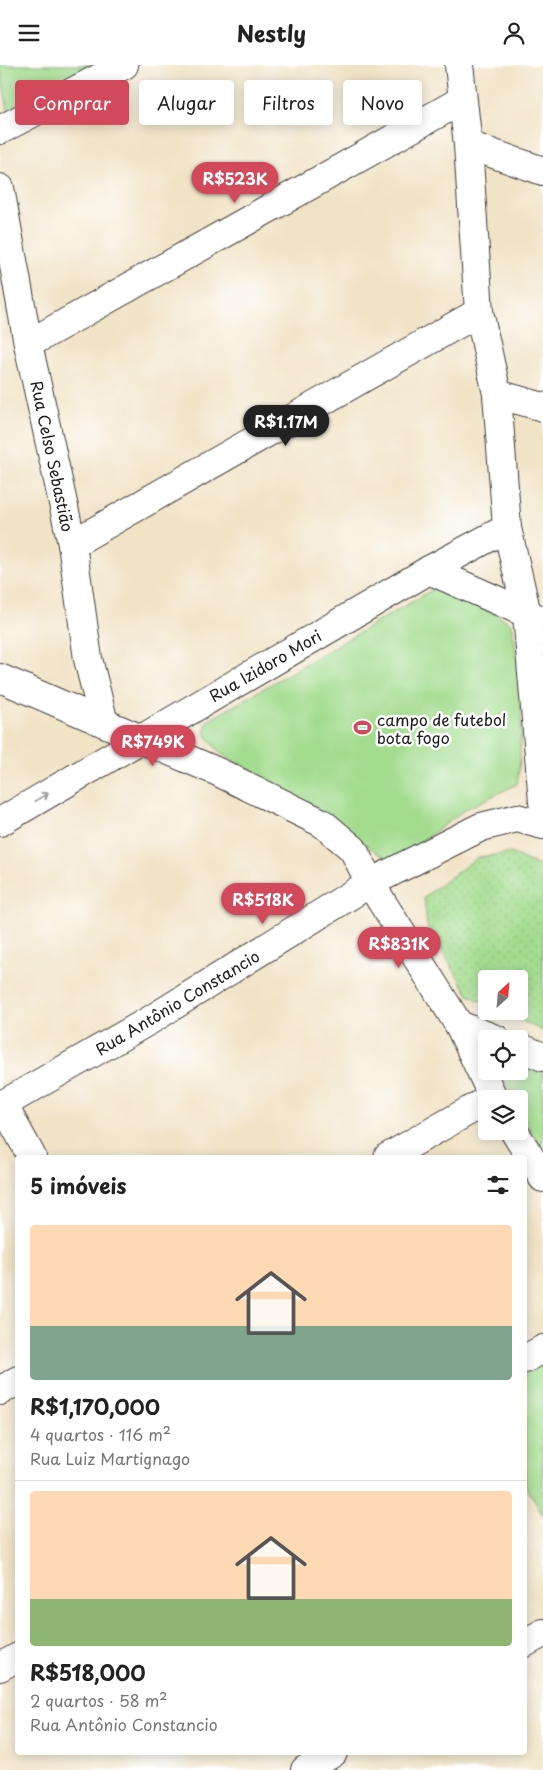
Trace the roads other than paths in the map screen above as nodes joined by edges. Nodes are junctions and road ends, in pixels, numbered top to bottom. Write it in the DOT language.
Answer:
graph roads {
  1 [pos="124,65"];
  2 [pos="459,65"];
  3 [pos="462,100"];
  4 [pos="0,130"];
  5 [pos="468,145"];
  6 [pos="543,171"];
  7 [pos="0,188"];
  8 [pos="479,312"];
  9 [pos="28,344"];
  10 [pos="497,394"];
  11 [pos="543,407"];
  12 [pos="507,528"];
  13 [pos="72,544"];
  14 [pos="429,570"];
  15 [pos="535,617"];
  16 [pos="0,678"];
  17 [pos="104,723"];
  18 [pos="139,739"];
  19 [pos="543,802"];
  20 [pos="0,822"];
  21 [pos="543,825"];
  22 [pos="370,883"];
  23 [pos="459,1025"];
  24 [pos="478,1032"];
  25 [pos="528,1051"];
  26 [pos="543,1057"];
  27 [pos="487,1090"];
  28 [pos="2,1105"];
  29 [pos="478,1106"];
  30 [pos="520,1140"];
  31 [pos="31,1155"];
  32 [pos="392,1155"];
  33 [pos="543,1178"];
  34 [pos="543,1349"];
  35 [pos="527,1358"];
  36 [pos="15,1382"];
  37 [pos="0,1391"];
  38 [pos="543,1633"];
  39 [pos="527,1642"];
  40 [pos="15,1659"];
  41 [pos="0,1667"];
  42 [pos="330,1755"];
  43 [pos="305,1770"];
  1 -- 4 [label="street"];
  2 -- 3 [label="street"];
  3 -- 5 [label="street"];
  3 -- 9 [label="street"];
  5 -- 6 [label="street"];
  5 -- 8 [label="street"];
  7 -- 9 [label="street, Rua Celso Sebastião"];
  8 -- 10 [label="street"];
  8 -- 13 [label="street"];
  9 -- 13 [label="street, Rua Celso Sebastião"];
  10 -- 11 [label="street"];
  10 -- 12 [label="street"];
  12 -- 14 [label="street, Rua Izidoro Mori"];
  12 -- 15 [label="street"];
  13 -- 17 [label="street, Rua Celso Sebastião"];
  14 -- 15 [label="street"];
  14 -- 18 [label="street, Rua Izidoro Mori"];
  15 -- 19 [label="street"];
  16 -- 17 [label="street"];
  17 -- 18 [label="street"];
  20 -- 18 [label="street, Rua Izidoro Mori, one-way"];
  18 -- 22 [label="street"];
  21 -- 22 [label="street, Rua Antônio Constancio"];
  22 -- 23 [label="street"];
  22 -- 28 [label="street, Rua Antônio Constancio"];
  23 -- 24 [label="street"];
  23 -- 27 [label="street"];
  25 -- 26 [label="street"];
  28 -- 31 [label="street"];
  29 -- 32 [label="street"];
  30 -- 33 [label="street"];
  34 -- 35 [label="street"];
  36 -- 37 [label="street"];
  38 -- 39 [label="street"];
  40 -- 41 [label="street"];
  42 -- 43 [label="street"];
}
